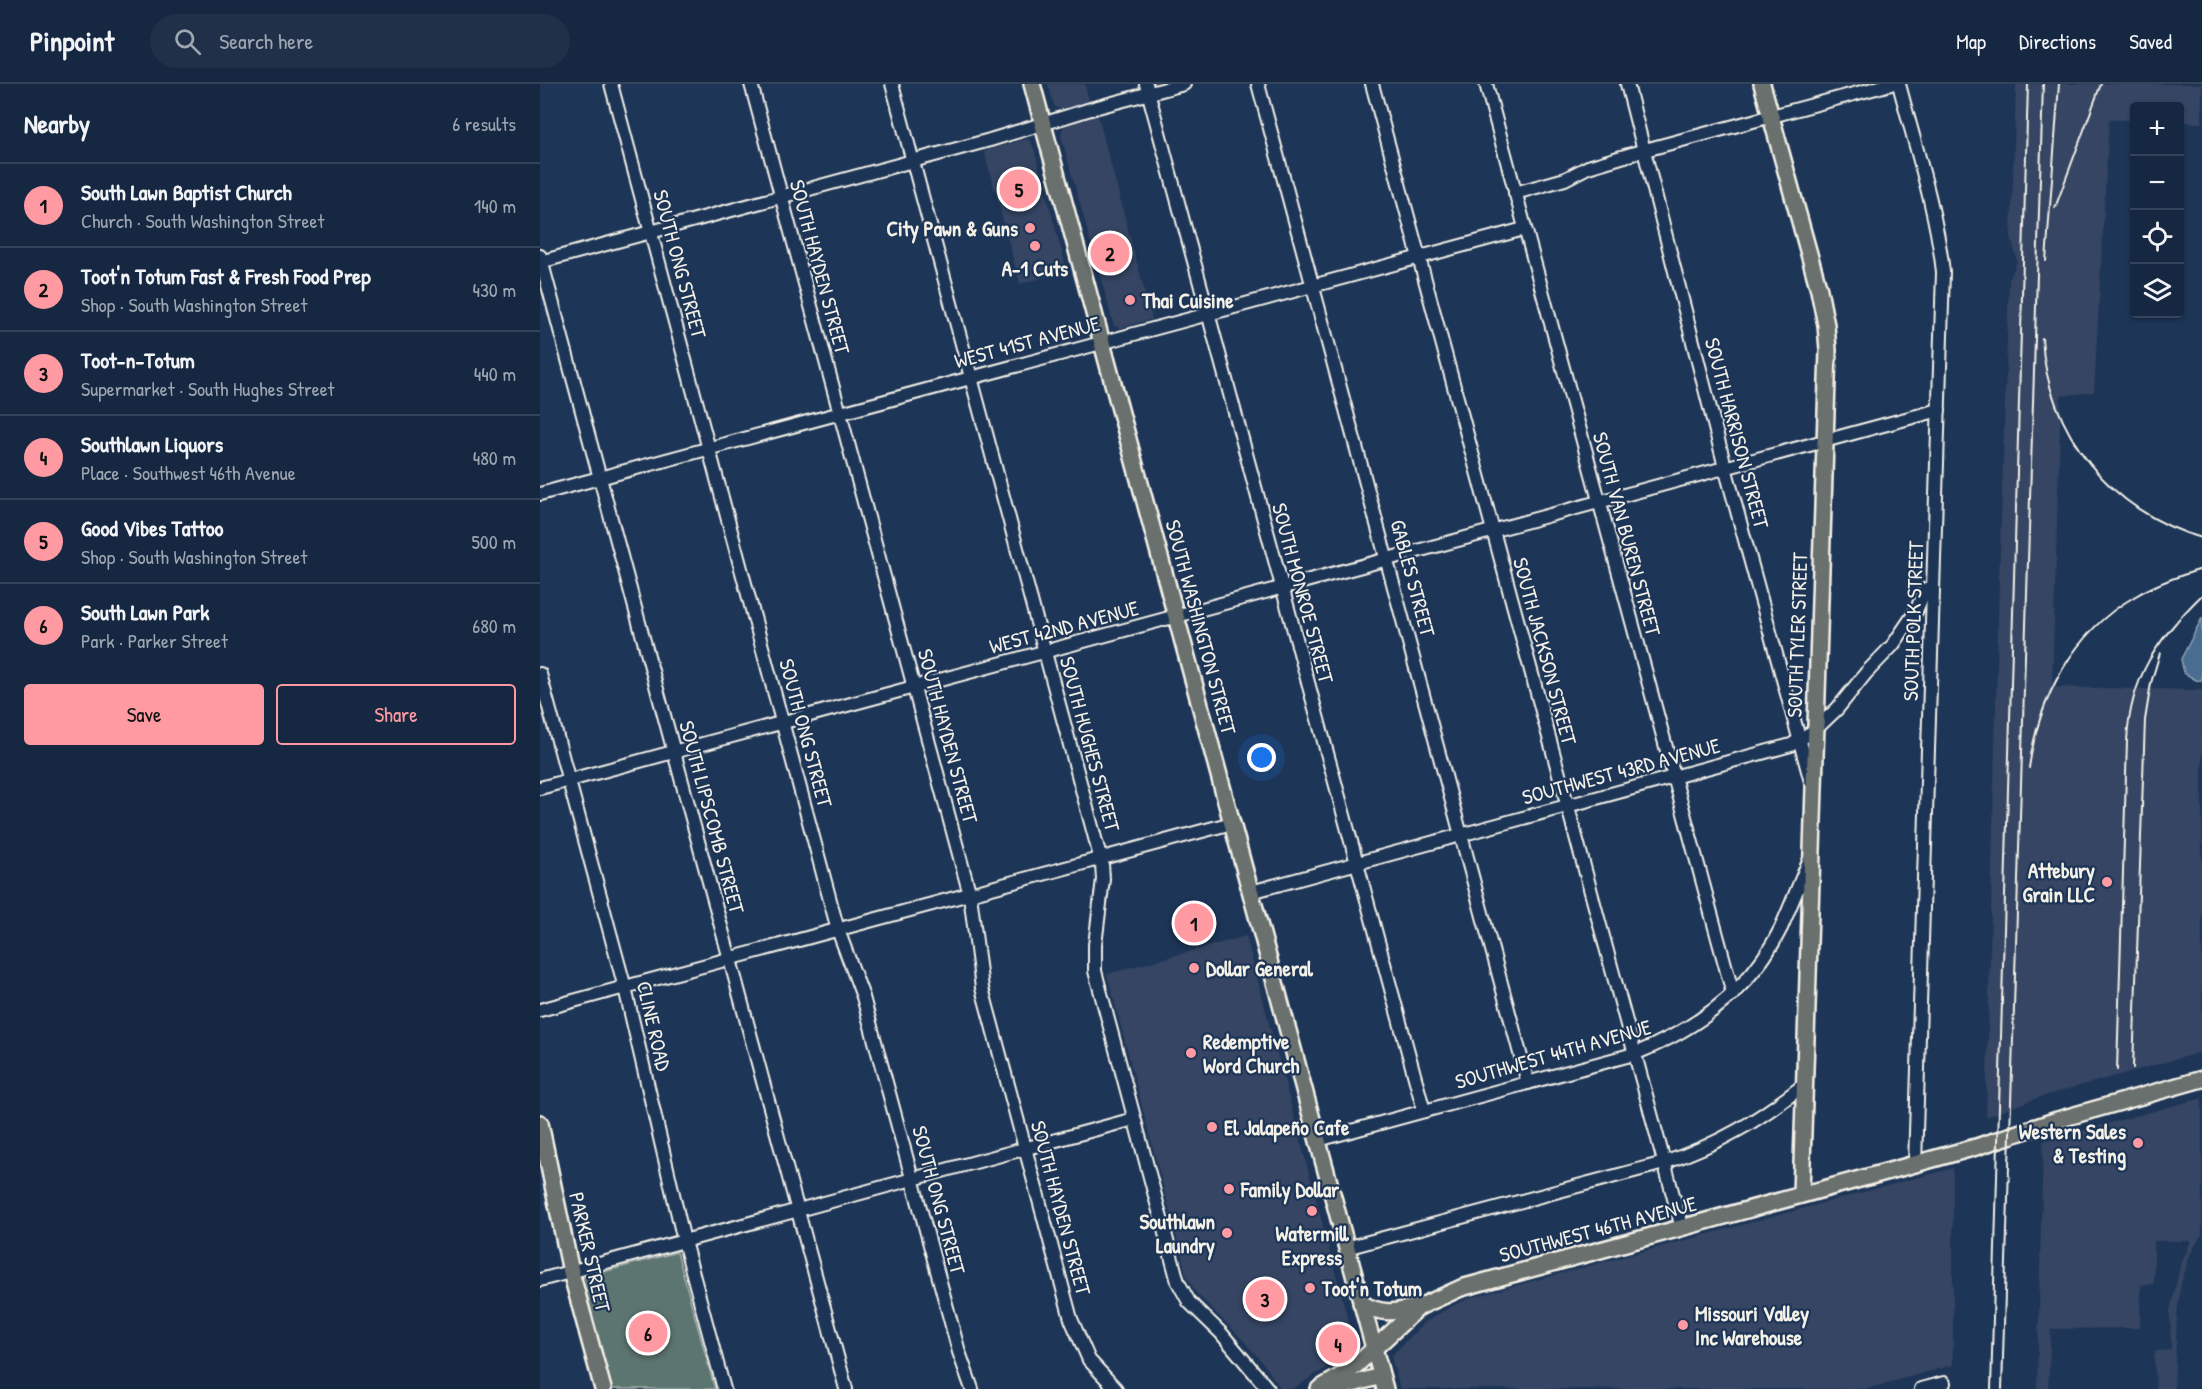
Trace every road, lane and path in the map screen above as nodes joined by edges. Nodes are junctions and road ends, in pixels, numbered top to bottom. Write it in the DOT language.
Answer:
graph roads {
  1 [pos="611,84"];
  2 [pos="751,84"];
  3 [pos="892,84"];
  4 [pos="1032,84"];
  5 [pos="1184,84"];
  6 [pos="1258,84"];
  7 [pos="1372,84"];
  8 [pos="1486,84"];
  9 [pos="1627,84"];
  10 [pos="1762,84"];
  11 [pos="1891,84"];
  12 [pos="1899,84"];
  13 [pos="1147,89"];
  14 [pos="1771,116"];
  15 [pos="1043,124"];
  16 [pos="1645,150"];
  17 [pos="912,162"];
  18 [pos="1515,193"];
  19 [pos="781,197"];
  20 [pos="1524,229"];
  21 [pos="651,232"];
  22 [pos="1419,258"];
  23 [pos="541,260"];
  24 [pos="1313,286"];
  25 [pos="1208,314"];
  26 [pos="1102,343"];
  27 [pos="971,377"];
  28 [pos="1939,410"];
  29 [pos="839,413"];
  30 [pos="1825,440"];
  31 [pos="710,448"];
  32 [pos="1725,467"];
  33 [pos="600,478"];
  34 [pos="540,494"];
  35 [pos="1598,502"];
  36 [pos="1493,531"];
  37 [pos="1387,559"];
  38 [pos="1933,586"];
  39 [pos="1282,588"];
  40 [pos="1176,617"];
  41 [pos="1044,652"];
  42 [pos="540,674"];
  43 [pos="915,687"];
  44 [pos="784,722"];
  45 [pos="1815,730"];
  46 [pos="1799,740"];
  47 [pos="674,752"];
  48 [pos="1673,778"];
  49 [pos="568,780"];
  50 [pos="540,788"];
  51 [pos="1814,792"];
  52 [pos="1567,806"];
  53 [pos="1232,823"];
  54 [pos="1462,835"];
  55 [pos="1812,853"];
  56 [pos="1101,859"];
  57 [pos="1356,863"];
  58 [pos="1251,892"];
  59 [pos="970,895"];
  60 [pos="838,930"];
  61 [pos="730,960"];
  62 [pos="626,988"];
  63 [pos="1733,994"];
  64 [pos="540,1010"];
  65 [pos="1634,1054"];
  66 [pos="2202,1079"];
  67 [pos="1528,1083"];
  68 [pos="1805,1084"];
  69 [pos="1424,1112"];
  70 [pos="1134,1119"];
  71 [pos="540,1123"];
  72 [pos="1318,1140"];
  73 [pos="1025,1148"];
  74 [pos="1664,1162"];
  75 [pos="1915,1164"];
  76 [pos="913,1178"];
  77 [pos="1801,1195"];
  78 [pos="797,1210"];
  79 [pos="1682,1228"];
  80 [pos="684,1241"];
  81 [pos="1347,1248"];
  82 [pos="571,1272"];
  83 [pos="540,1280"];
  84 [pos="1361,1304"];
  85 [pos="1419,1307"];
  86 [pos="1374,1350"];
  87 [pos="1383,1383"];
  88 [pos="1944,1383"];
  89 [pos="603,1389"];
  90 [pos="724,1389"];
  91 [pos="846,1389"];
  92 [pos="972,1389"];
  93 [pos="1116,1389"];
  94 [pos="1268,1389"];
  95 [pos="1319,1389"];
  96 [pos="1335,1389"];
  97 [pos="1921,1389"];
  1 -- 21 [label="street, SOUTH ONG STREET"];
  2 -- 19 [label="street, SOUTH HAYDEN STREET"];
  3 -- 17 [label="street, SOUTH HUGHES STREET"];
  4 -- 15 [label="main road, SOUTH WASHINGTON STREET"];
  5 -- 13 [label="street"];
  6 -- 24 [label="street, GABLES STREET"];
  7 -- 22 [label="street, SOUTH JACKSON STREET"];
  8 -- 18 [label="street, SOUTH VAN BUREN STREET"];
  9 -- 16 [label="street, SOUTH HARRISON STREET"];
  10 -- 14 [label="main road, SOUTH TYLER STREET"];
  11 -- 14 [label="street"];
  12 -- 28 [label="street, SOUTH POLK STREET"];
  13 -- 15 [label="street"];
  13 -- 25 [label="street, SOUTH MONROE STREET"];
  14 -- 16 [label="street"];
  14 -- 30 [label="main road, SOUTH TYLER STREET"];
  15 -- 17 [label="street"];
  15 -- 26 [label="main road, SOUTH WASHINGTON STREET"];
  16 -- 18 [label="street"];
  16 -- 32 [label="street, SOUTH HARRISON STREET"];
  17 -- 19 [label="street"];
  17 -- 27 [label="street, SOUTH HUGHES STREET"];
  18 -- 20 [label="street, SOUTH VAN BUREN STREET"];
  19 -- 21 [label="street"];
  19 -- 29 [label="street, SOUTH HAYDEN STREET"];
  20 -- 22 [label="street, WEST 41ST AVENUE"];
  20 -- 35 [label="street, SOUTH VAN BUREN STREET"];
  21 -- 23 [label="street"];
  21 -- 31 [label="street, SOUTH ONG STREET"];
  22 -- 24 [label="street, WEST 41ST AVENUE"];
  22 -- 36 [label="street, SOUTH JACKSON STREET"];
  23 -- 33 [label="street, SOUTH LIPSCOMB STREET"];
  24 -- 25 [label="street, WEST 41ST AVENUE"];
  24 -- 37 [label="street, GABLES STREET"];
  25 -- 26 [label="street, WEST 41ST AVENUE"];
  25 -- 39 [label="street, SOUTH MONROE STREET"];
  26 -- 27 [label="street, WEST 41ST AVENUE"];
  26 -- 40 [label="main road, SOUTH WASHINGTON STREET"];
  27 -- 29 [label="street, WEST 41ST AVENUE"];
  27 -- 41 [label="street, SOUTH HUGHES STREET"];
  28 -- 30 [label="street, WEST 42ND AVENUE"];
  28 -- 38 [label="street, SOUTH POLK STREET"];
  29 -- 31 [label="street, WEST 41ST AVENUE"];
  29 -- 43 [label="street, SOUTH HAYDEN STREET"];
  30 -- 32 [label="street, WEST 42ND AVENUE"];
  30 -- 45 [label="main road, SOUTH TYLER STREET"];
  31 -- 33 [label="street, WEST 41ST AVENUE"];
  31 -- 44 [label="street, SOUTH ONG STREET"];
  32 -- 35 [label="street, WEST 42ND AVENUE"];
  32 -- 46 [label="street, SOUTH HARRISON STREET"];
  33 -- 34 [label="street, WEST 41ST AVENUE"];
  33 -- 47 [label="street, SOUTH LIPSCOMB STREET"];
  35 -- 36 [label="street, WEST 42ND AVENUE"];
  35 -- 48 [label="street, SOUTH VAN BUREN STREET"];
  36 -- 37 [label="street, WEST 42ND AVENUE"];
  36 -- 52 [label="street, SOUTH JACKSON STREET"];
  37 -- 39 [label="street, WEST 42ND AVENUE"];
  37 -- 54 [label="street, GABLES STREET"];
  38 -- 45 [label="street, SOUTHWEST 43RD AVENUE"];
  38 -- 75 [label="street, SOUTH POLK STREET"];
  39 -- 40 [label="street, WEST 42ND AVENUE"];
  39 -- 57 [label="street, SOUTH MONROE STREET"];
  40 -- 41 [label="street, WEST 42ND AVENUE"];
  40 -- 53 [label="main road, SOUTH WASHINGTON STREET"];
  41 -- 43 [label="street, WEST 42ND AVENUE"];
  41 -- 56 [label="street, SOUTH HUGHES STREET"];
  42 -- 49 [label="street, CLINE ROAD"];
  43 -- 44 [label="street, WEST 42ND AVENUE"];
  43 -- 59 [label="street, SOUTH HAYDEN STREET"];
  44 -- 47 [label="street, WEST 42ND AVENUE"];
  44 -- 60 [label="street, SOUTH ONG STREET"];
  45 -- 46 [label="street, SOUTHWEST 43RD AVENUE"];
  45 -- 51 [label="main road, SOUTH TYLER STREET"];
  46 -- 48 [label="street, SOUTHWEST 43RD AVENUE"];
  46 -- 51 [label="street, SOUTH HARRISON STREET"];
  47 -- 49 [label="street, WEST 42ND AVENUE"];
  47 -- 61 [label="street, SOUTH LIPSCOMB STREET"];
  48 -- 52 [label="street, SOUTHWEST 43RD AVENUE"];
  48 -- 63 [label="street, SOUTH VAN BUREN STREET"];
  49 -- 50 [label="street, WEST 42ND AVENUE"];
  49 -- 62 [label="street, CLINE ROAD"];
  51 -- 55 [label="main road, SOUTH TYLER STREET"];
  52 -- 54 [label="street, SOUTHWEST 43RD AVENUE"];
  52 -- 65 [label="street, SOUTH JACKSON STREET"];
  53 -- 56 [label="street"];
  53 -- 58 [label="main road, SOUTH WASHINGTON STREET"];
  54 -- 57 [label="street, SOUTHWEST 43RD AVENUE"];
  54 -- 67 [label="street, GABLES STREET"];
  55 -- 63 [label="street, SOUTHWEST 44TH AVENUE"];
  55 -- 68 [label="main road, SOUTH TYLER STREET"];
  56 -- 59 [label="street"];
  56 -- 70 [label="street, SOUTH HUGHES STREET"];
  57 -- 58 [label="street, SOUTHWEST 43RD AVENUE"];
  57 -- 69 [label="street, SOUTH MONROE STREET"];
  58 -- 72 [label="main road, SOUTH WASHINGTON STREET"];
  59 -- 60 [label="street"];
  59 -- 73 [label="street, SOUTH HAYDEN STREET"];
  60 -- 61 [label="street"];
  60 -- 76 [label="street, SOUTH ONG STREET"];
  61 -- 62 [label="street"];
  61 -- 78 [label="street, SOUTH LIPSCOMB STREET"];
  62 -- 64 [label="street"];
  62 -- 80 [label="street, CLINE ROAD"];
  63 -- 65 [label="street, SOUTHWEST 44TH AVENUE"];
  65 -- 67 [label="street, SOUTHWEST 44TH AVENUE"];
  65 -- 74 [label="street, SOUTH JACKSON STREET"];
  66 -- 75 [label="main road, SOUTHWEST 46TH AVENUE"];
  67 -- 69 [label="street, SOUTHWEST 44TH AVENUE"];
  68 -- 74 [label="street"];
  68 -- 77 [label="main road, SOUTH TYLER STREET"];
  69 -- 72 [label="street, SOUTHWEST 44TH AVENUE"];
  70 -- 73 [label="street"];
  70 -- 94 [label="street, SOUTH HUGHES STREET"];
  71 -- 82 [label="main road, PARKER STREET"];
  72 -- 81 [label="main road, SOUTH WASHINGTON STREET"];
  73 -- 76 [label="street"];
  73 -- 93 [label="street, SOUTH HAYDEN STREET"];
  74 -- 79 [label="street, SOUTH JACKSON STREET"];
  74 -- 81 [label="street"];
  75 -- 77 [label="main road, SOUTHWEST 46TH AVENUE"];
  76 -- 78 [label="street"];
  76 -- 92 [label="street, SOUTH ONG STREET"];
  77 -- 79 [label="main road, SOUTHWEST 46TH AVENUE"];
  78 -- 80 [label="street"];
  78 -- 91 [label="street, SOUTH LIPSCOMB STREET"];
  79 -- 85 [label="main road, SOUTHWEST 46TH AVENUE"];
  80 -- 82 [label="street"];
  80 -- 90 [label="street, CLINE ROAD"];
  81 -- 84 [label="main road, SOUTH WASHINGTON STREET"];
  82 -- 83 [label="street"];
  82 -- 89 [label="main road, PARKER STREET"];
  84 -- 85 [label="main road"];
  84 -- 86 [label="main road, SOUTH WASHINGTON STREET"];
  85 -- 86 [label="main road, SOUTHWEST 46TH AVENUE"];
  86 -- 87 [label="main road, SOUTH WASHINGTON STREET"];
  86 -- 95 [label="main road, SOUTHWEST 46TH AVENUE"];
  87 -- 96 [label="main road"];
  88 -- 97 [label="street"];
}
